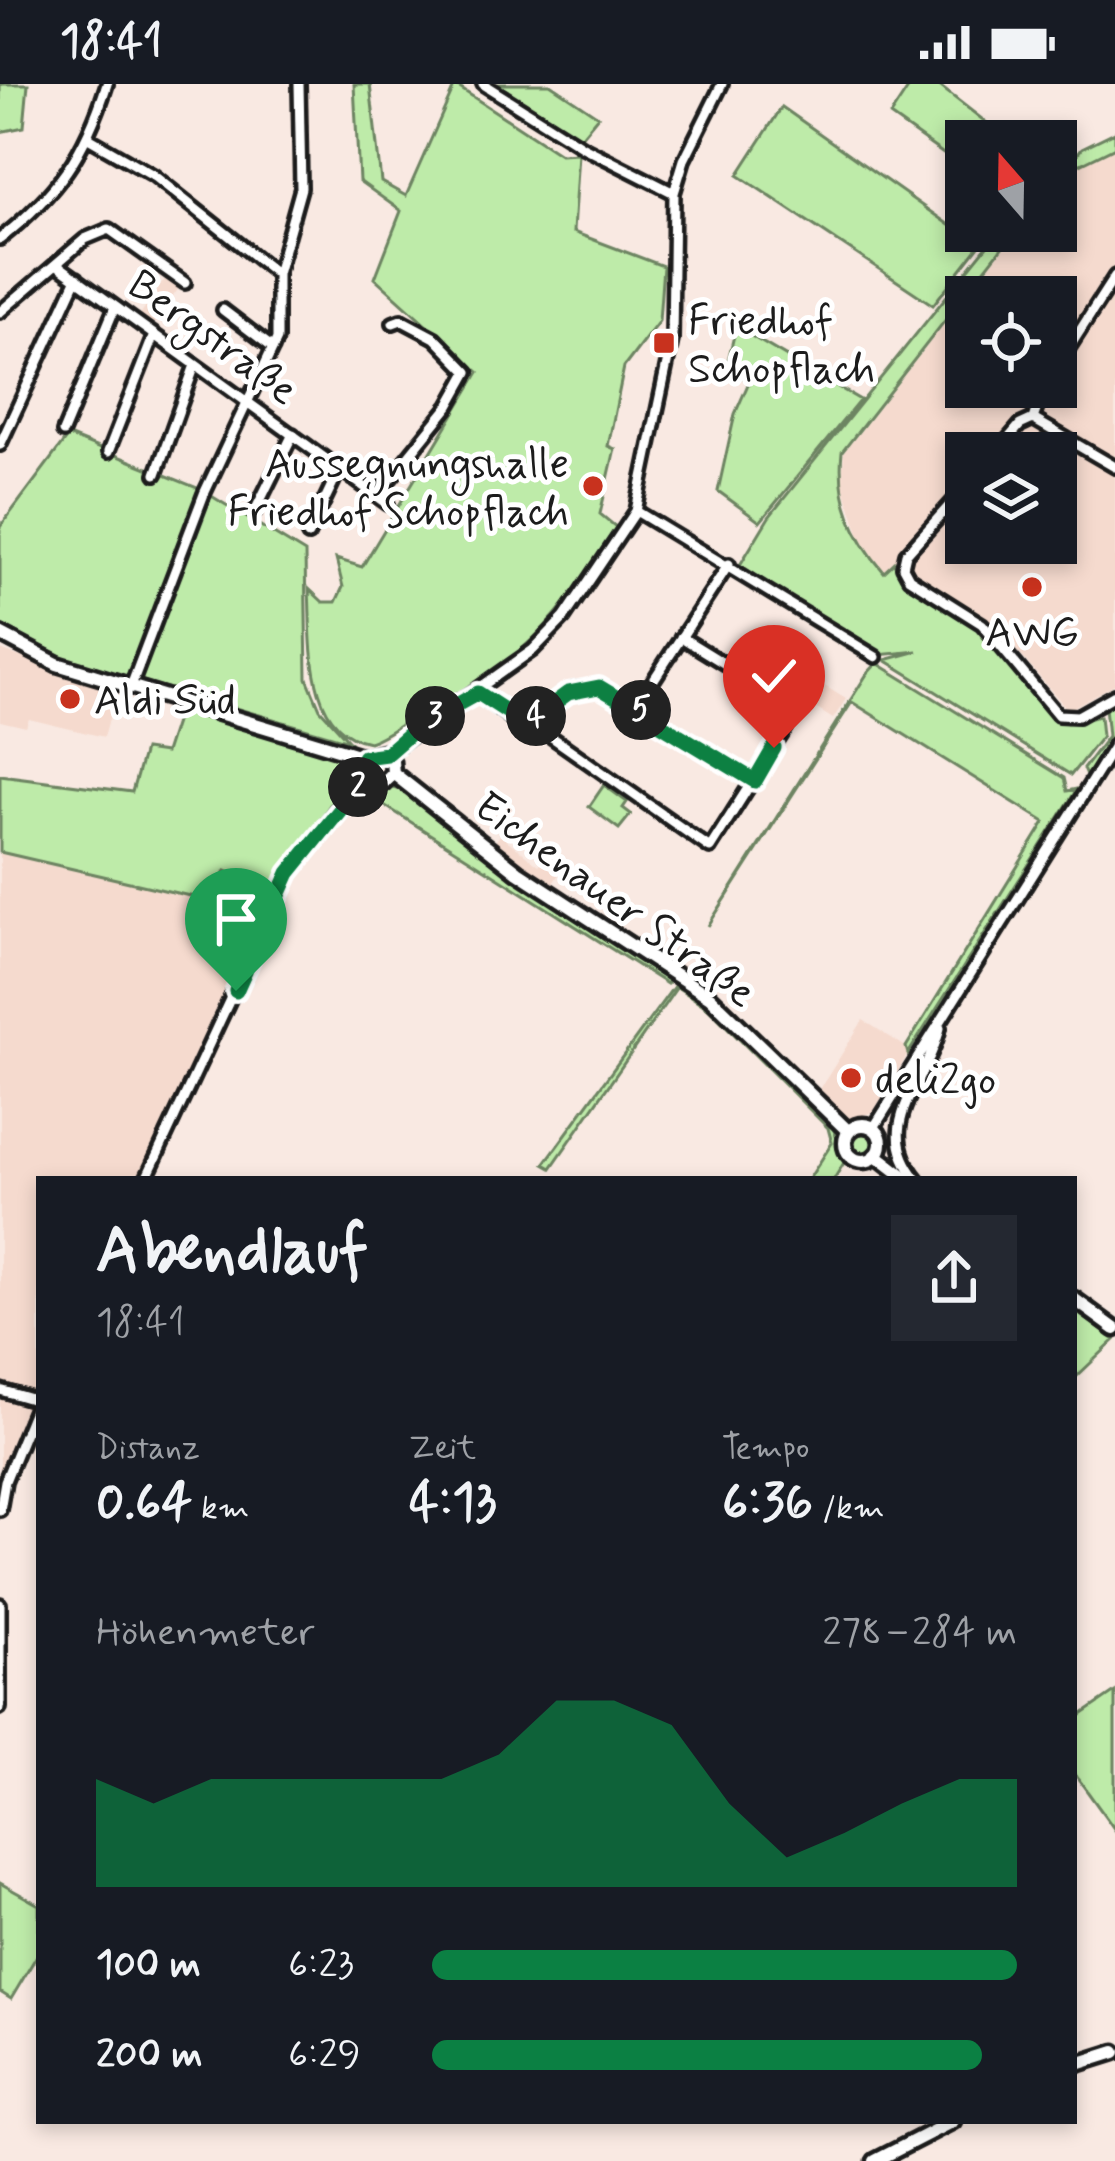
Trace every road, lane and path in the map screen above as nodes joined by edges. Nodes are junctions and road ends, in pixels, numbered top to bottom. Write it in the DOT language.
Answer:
graph roads {
  1 [pos="107,84"];
  2 [pos="299,84"];
  3 [pos="483,84"];
  4 [pos="722,84"];
  5 [pos="89,139"];
  6 [pos="674,193"];
  7 [pos="0,239"];
  8 [pos="59,266"];
  9 [pos="277,274"];
  10 [pos="1115,276"];
  11 [pos="77,278"];
  12 [pos="185,283"];
  13 [pos="115,307"];
  14 [pos="223,310"];
  15 [pos="0,312"];
  16 [pos="393,322"];
  17 [pos="154,335"];
  18 [pos="1077,335"];
  19 [pos="273,348"];
  20 [pos="195,365"];
  21 [pos="247,402"];
  22 [pos="1037,408"];
  23 [pos="1033,419"];
  24 [pos="62,432"];
  25 [pos="1013,432"];
  26 [pos="293,434"];
  27 [pos="0,445"];
  28 [pos="108,452"];
  29 [pos="1115,467"];
  30 [pos="340,468"];
  31 [pos="156,474"];
  32 [pos="377,495"];
  33 [pos="388,504"];
  34 [pos="945,510"];
  35 [pos="635,511"];
  36 [pos="254,513"];
  37 [pos="308,535"];
  38 [pos="729,564"];
  39 [pos="0,634"];
  40 [pos="681,637"];
  41 [pos="876,657"];
  42 [pos="131,686"];
  43 [pos="478,693"];
  44 [pos="1115,695"];
  45 [pos="636,707"];
  46 [pos="526,724"];
  47 [pos="1115,744"];
  48 [pos="386,754"];
  49 [pos="364,757"];
  50 [pos="393,773"];
  51 [pos="365,779"];
  52 [pos="755,781"];
  53 [pos="942,1017"];
  54 [pos="873,1129"];
  55 [pos="849,1132"];
  56 [pos="876,1155"];
  57 [pos="147,1176"];
  58 [pos="908,1176"];
  59 [pos="911,1176"];
  60 [pos="1077,1301"];
  61 [pos="1115,1329"];
  62 [pos="0,1390"];
  63 [pos="36,1399"];
  64 [pos="36,1404"];
  65 [pos="3,1480"];
  66 [pos="0,1510"];
  67 [pos="0,1604"];
  68 [pos="0,1708"];
  69 [pos="1115,2052"];
  70 [pos="1077,2064"];
  71 [pos="947,2124"];
  72 [pos="875,2161"];
  1 -- 5 [label="street"];
  2 -- 9 [label="street"];
  3 -- 6 [label="street"];
  4 -- 6 [label="street"];
  5 -- 7 [label="street"];
  5 -- 9 [label="street"];
  6 -- 35 [label="street"];
  8 -- 11 [label="street, Bergstraße"];
  8 -- 12 [label="street"];
  8 -- 15 [label="street"];
  9 -- 19 [label="street"];
  10 -- 18 [label="street"];
  11 -- 13 [label="street, Bergstraße"];
  11 -- 27 [label="street"];
  13 -- 17 [label="street, Bergstraße"];
  13 -- 24 [label="street"];
  14 -- 19 [label="street"];
  16 -- 32 [label="street"];
  17 -- 20 [label="street, Bergstraße"];
  17 -- 28 [label="street"];
  19 -- 21 [label="street"];
  20 -- 21 [label="street, Bergstraße"];
  20 -- 31 [label="street"];
  21 -- 26 [label="street, Bergstraße"];
  21 -- 42 [label="street"];
  22 -- 23 [label="street"];
  23 -- 25 [label="street"];
  23 -- 29 [label="street"];
  26 -- 30 [label="street, Bergstraße"];
  26 -- 36 [label="street"];
  30 -- 32 [label="street, Bergstraße"];
  30 -- 37 [label="street"];
  32 -- 33 [label="street, Bergstraße"];
  34 -- 44 [label="street"];
  35 -- 38 [label="street"];
  35 -- 43 [label="street"];
  38 -- 40 [label="street"];
  38 -- 41 [label="street"];
  39 -- 42 [label="main road"];
  40 -- 45 [label="street"];
  40 -- 52 [label="street"];
  42 -- 49 [label="main road"];
  43 -- 46 [label="street"];
  43 -- 48 [label="street"];
  45 -- 46 [label="street"];
  45 -- 52 [label="street"];
  46 -- 52 [label="street"];
  47 -- 53 [label="street"];
  48 -- 49 [label="main road"];
  48 -- 50 [label="main road"];
  49 -- 51 [label="main road"];
  50 -- 51 [label="main road"];
  50 -- 55 [label="main road, Eichenauer Straße"];
  51 -- 57 [label="street"];
  53 -- 54 [label="street"];
  53 -- 59 [label="street"];
  54 -- 55 [label="main road"];
  54 -- 56 [label="main road"];
  55 -- 56 [label="main road"];
  56 -- 58 [label="main road"];
  60 -- 61 [label="main road"];
  62 -- 63 [label="street"];
  64 -- 65 [label="street"];
  65 -- 66 [label="street"];
  67 -- 68 [label="street"];
  69 -- 70 [label="main road"];
  71 -- 72 [label="main road"];
}
